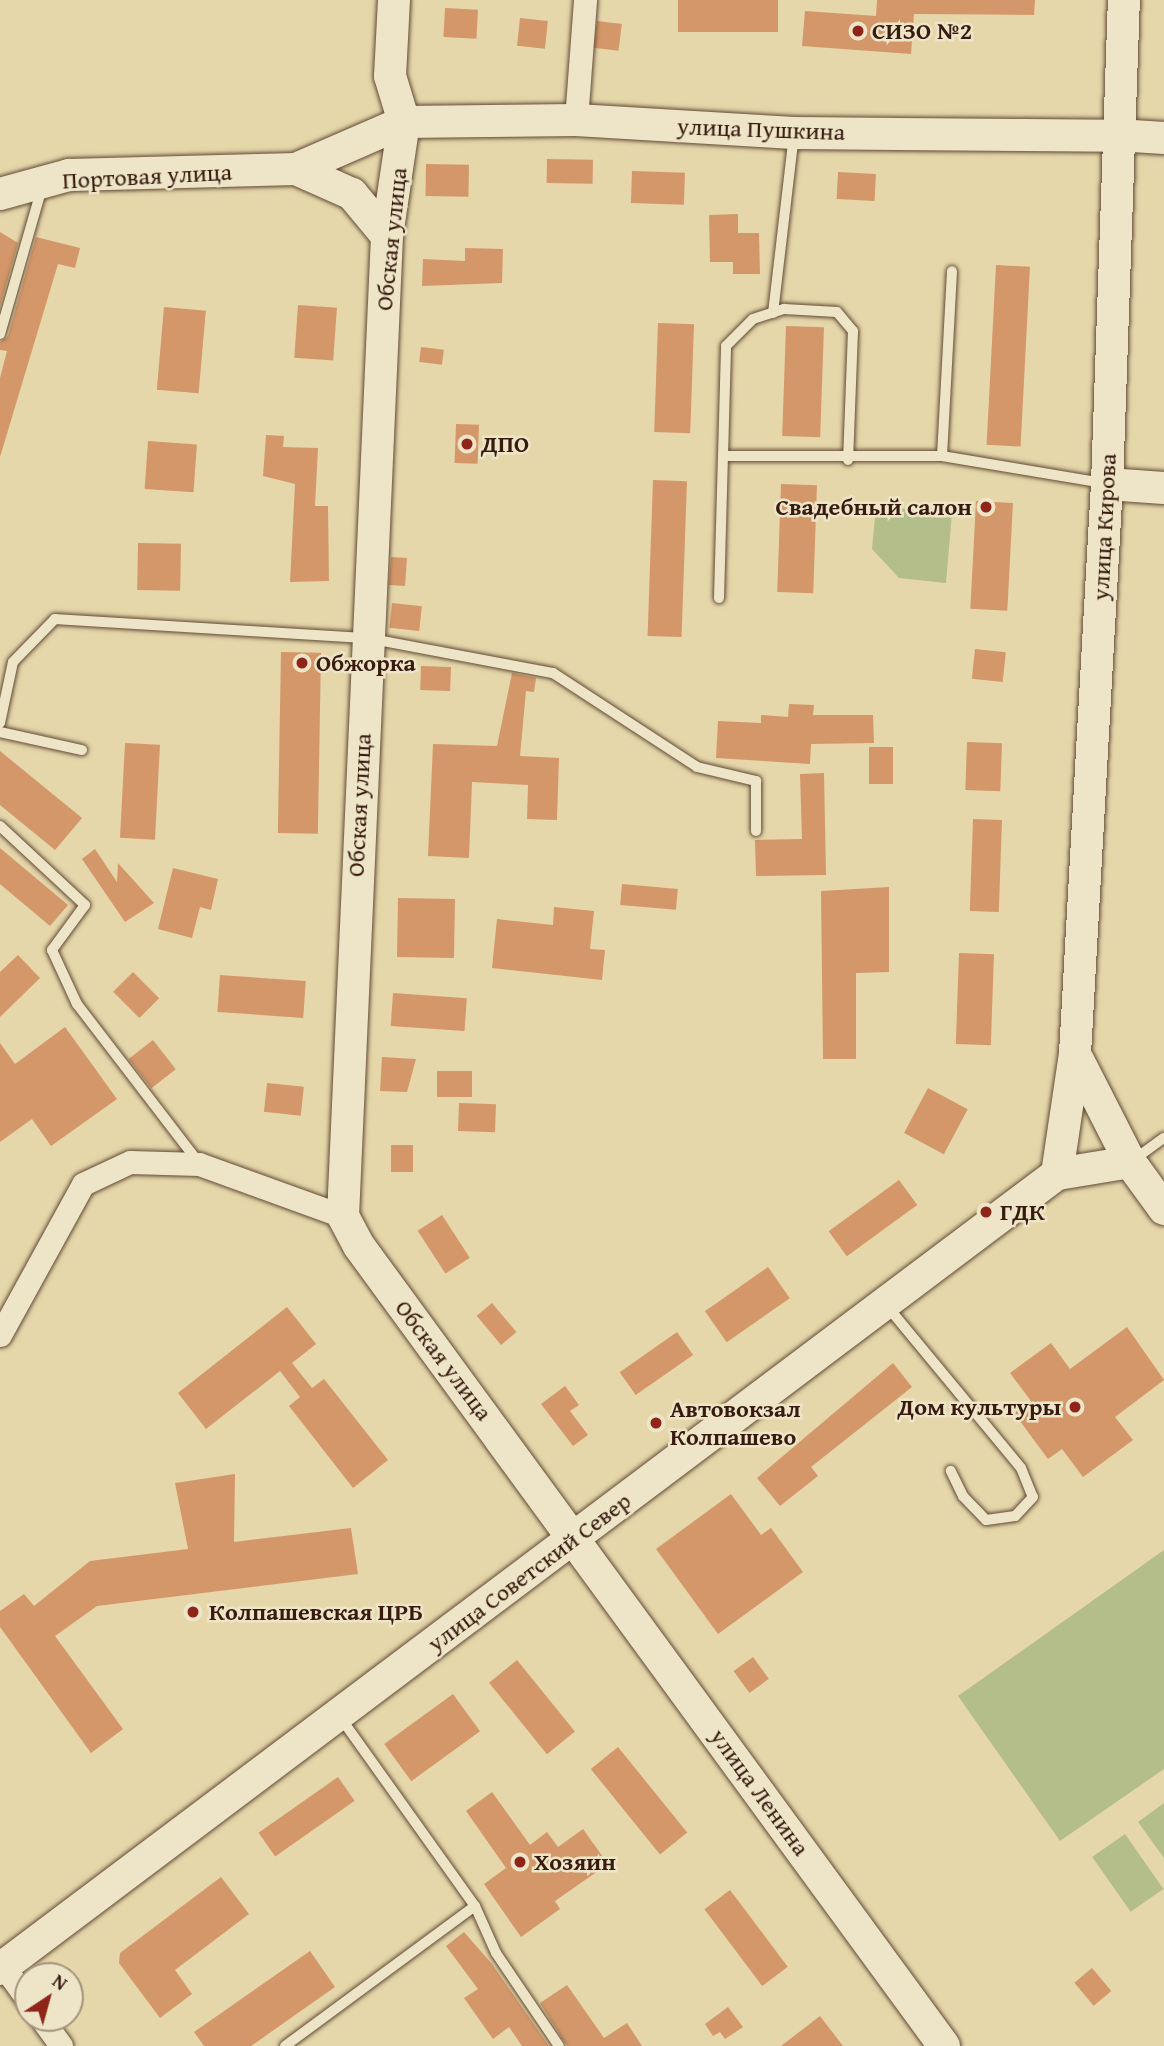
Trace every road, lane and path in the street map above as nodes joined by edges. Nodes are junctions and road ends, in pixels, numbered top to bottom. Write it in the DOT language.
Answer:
graph roads {
  1 [pos="394,0"];
  2 [pos="585,0"];
  3 [pos="1124,0"];
  4 [pos="576,120"];
  5 [pos="404,122"];
  6 [pos="794,133"];
  7 [pos="1117,135"];
  8 [pos="1164,138"];
  9 [pos="296,169"];
  10 [pos="43,184"];
  11 [pos="0,194"];
  12 [pos="387,236"];
  13 [pos="952,271"];
  14 [pos="773,313"];
  15 [pos="0,334"];
  16 [pos="723,456"];
  17 [pos="942,456"];
  18 [pos="848,460"];
  19 [pos="1107,484"];
  20 [pos="1164,488"];
  21 [pos="719,598"];
  22 [pos="367,638"];
  23 [pos="0,723"];
  24 [pos="0,732"];
  25 [pos="82,750"];
  26 [pos="0,826"];
  27 [pos="756,831"];
  28 [pos="1075,1054"];
  29 [pos="1164,1138"];
  30 [pos="1130,1163"];
  31 [pos="199,1164"];
  32 [pos="1058,1174"];
  33 [pos="1164,1209"];
  34 [pos="343,1216"];
  35 [pos="885,1304"];
  36 [pos="0,1335"];
  37 [pos="951,1471"];
  38 [pos="576,1538"];
  39 [pos="337,1713"];
  40 [pos="475,1906"];
  41 [pos="2,1968"];
  42 [pos="14,1983"];
  43 [pos="285,2046"];
  44 [pos="559,2046"];
  45 [pos="944,2046"];
  1 -- 5 [label="street, Обская улица"];
  2 -- 4 [label="street"];
  3 -- 7 [label="street, улица Кирова"];
  4 -- 5 [label="street, улица Пушкина"];
  4 -- 6 [label="street, улица Пушкина"];
  5 -- 9 [label="street"];
  5 -- 12 [label="street, Обская улица"];
  6 -- 7 [label="street, улица Пушкина"];
  6 -- 14 [label="lane"];
  7 -- 8 [label="street, улица Пушкина"];
  7 -- 19 [label="street, улица Кирова"];
  9 -- 10 [label="street, Портовая улица"];
  9 -- 12 [label="street"];
  10 -- 11 [label="street, Портовая улица"];
  10 -- 15 [label="lane"];
  12 -- 22 [label="street, Обская улица"];
  13 -- 17 [label="lane"];
  14 -- 16 [label="lane"];
  14 -- 18 [label="lane"];
  16 -- 18 [label="lane"];
  16 -- 21 [label="lane"];
  17 -- 18 [label="lane"];
  17 -- 19 [label="lane"];
  19 -- 20 [label="street"];
  19 -- 28 [label="street, улица Кирова"];
  22 -- 23 [label="lane"];
  22 -- 27 [label="lane"];
  22 -- 34 [label="street, Обская улица"];
  24 -- 25 [label="lane"];
  26 -- 31 [label="lane"];
  28 -- 30 [label="street"];
  28 -- 32 [label="street, улица Кирова"];
  29 -- 30 [label="lane"];
  30 -- 32 [label="street"];
  30 -- 33 [label="street"];
  31 -- 34 [label="street"];
  31 -- 36 [label="street"];
  32 -- 35 [label="street, улица Советский Север"];
  34 -- 38 [label="street, Обская улица"];
  35 -- 37 [label="lane"];
  35 -- 38 [label="street, улица Советский Север"];
  38 -- 39 [label="street, улица Советский Север"];
  38 -- 45 [label="street, улица Ленина"];
  39 -- 40 [label="lane"];
  39 -- 41 [label="street, улица Советский Север"];
  40 -- 43 [label="lane"];
  40 -- 44 [label="lane"];
  41 -- 42 [label="street"];
}
